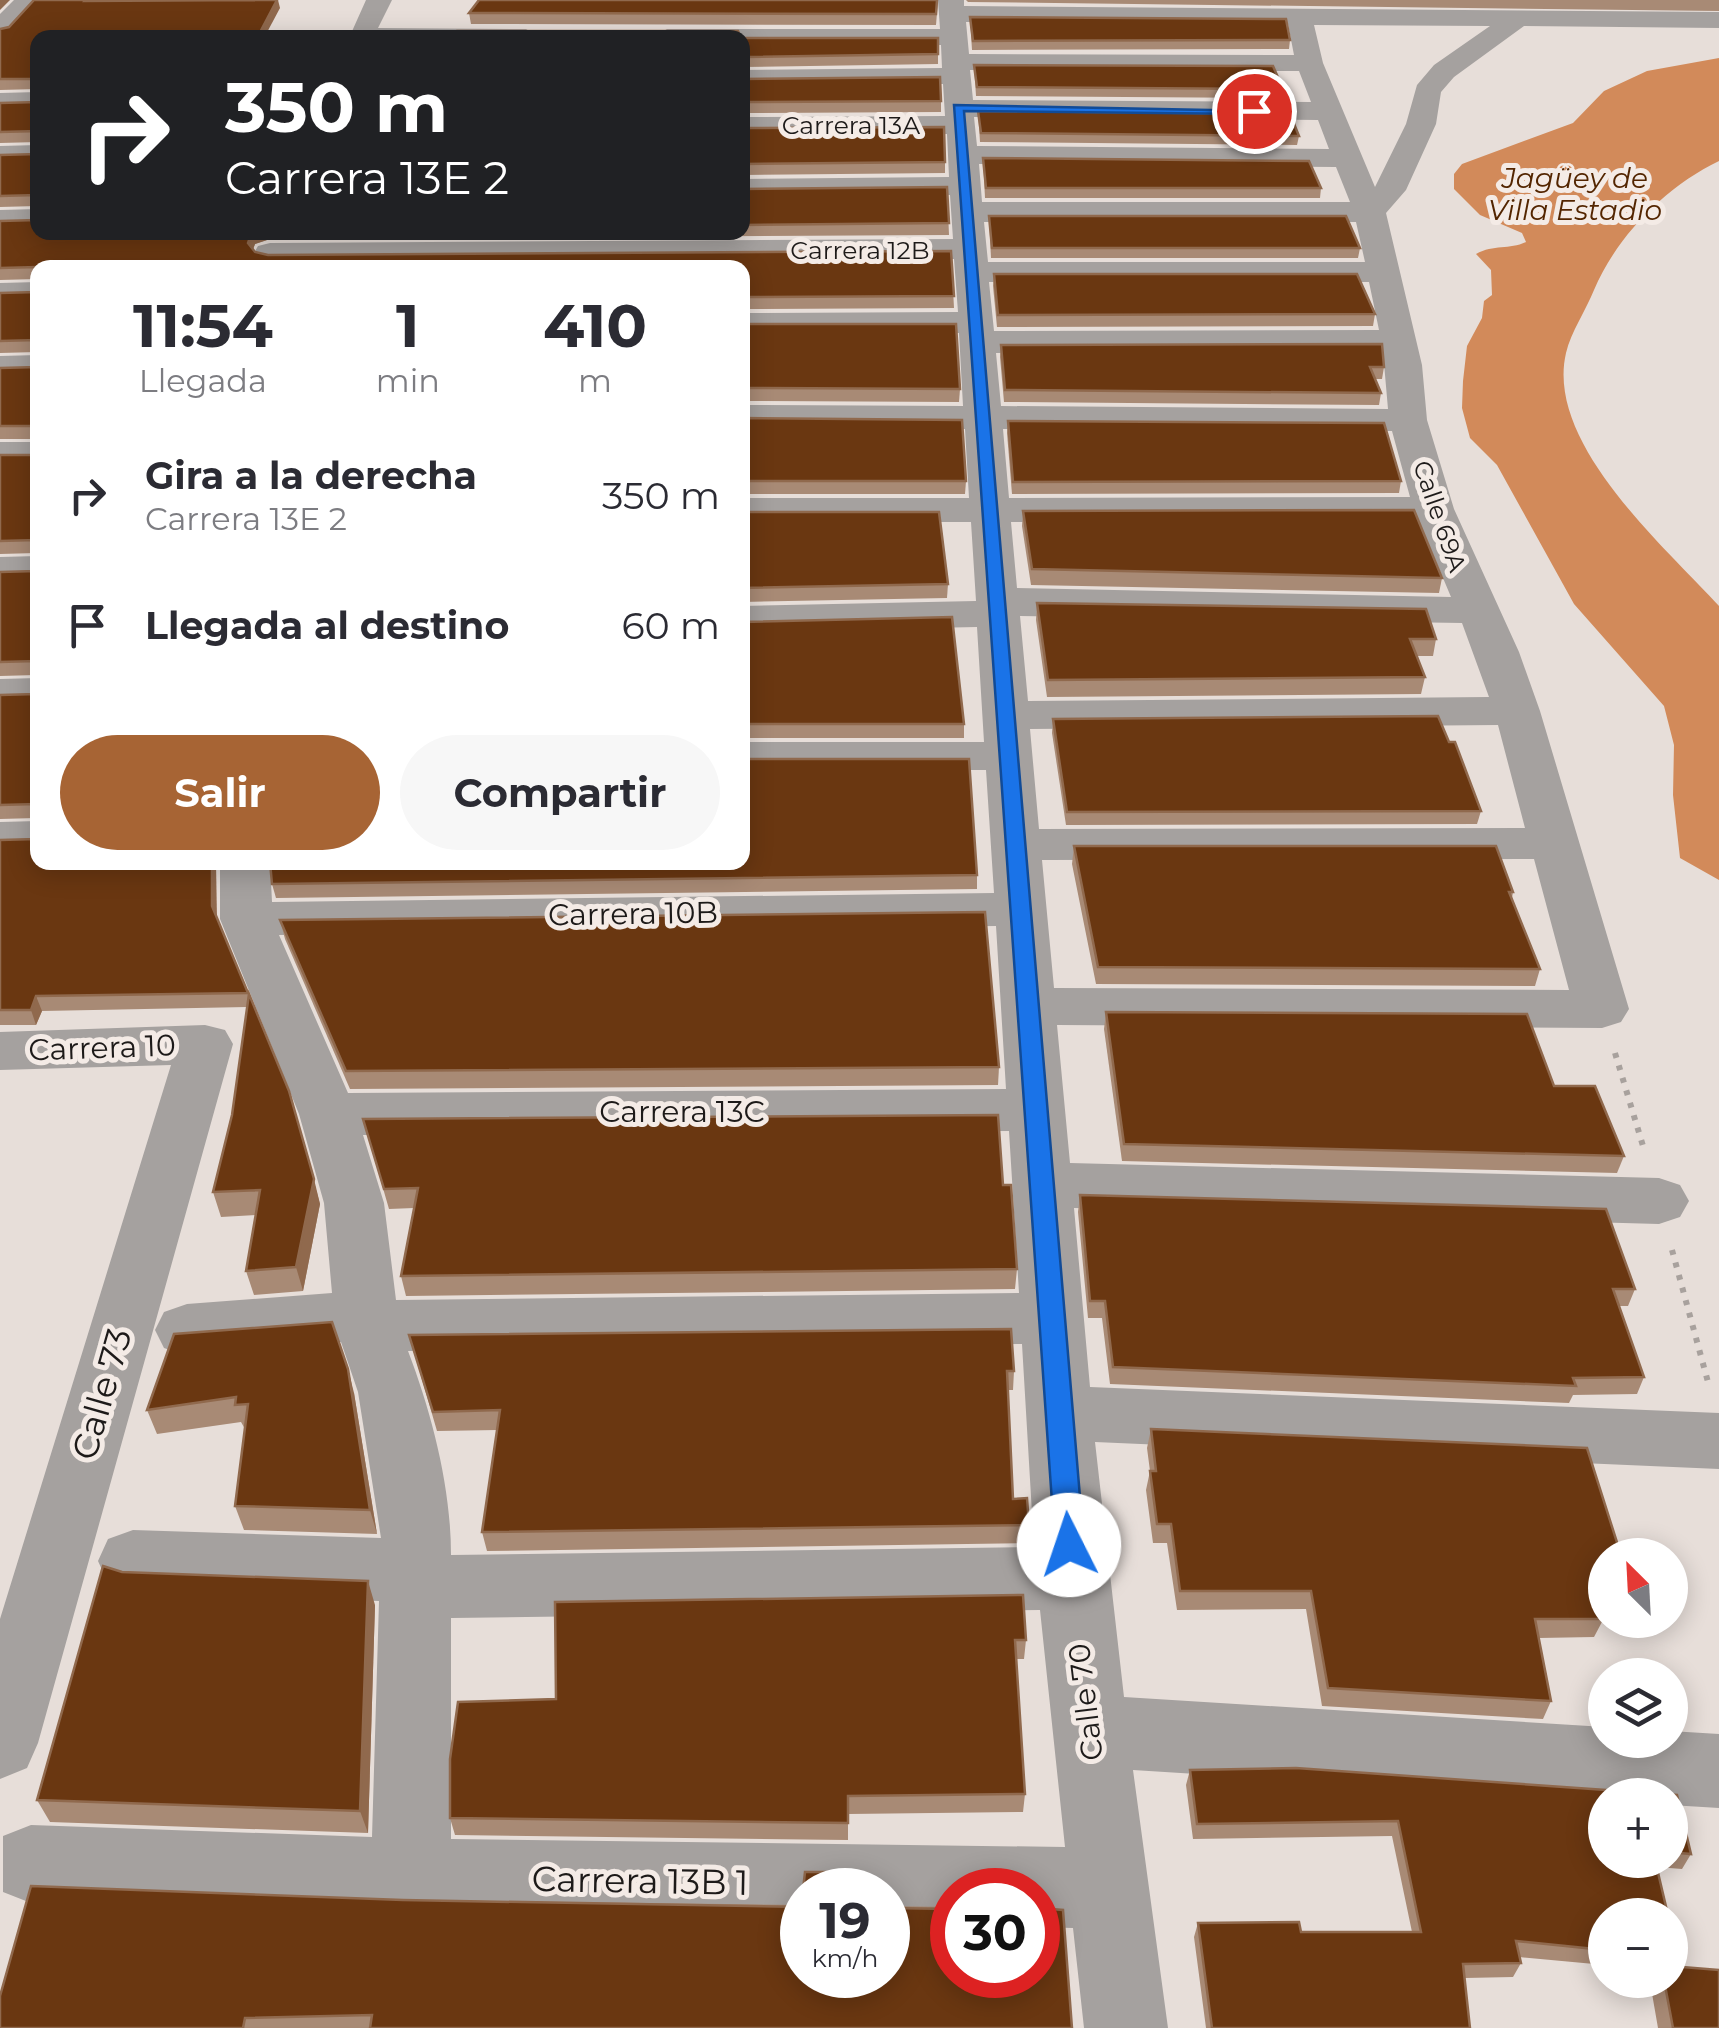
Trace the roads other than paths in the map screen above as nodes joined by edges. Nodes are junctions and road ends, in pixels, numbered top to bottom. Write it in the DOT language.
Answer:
graph roads {
  1 [pos="29,0"];
  2 [pos="380,0"];
  3 [pos="1651,9"];
  4 [pos="1510,10"];
  5 [pos="1300,18"];
  6 [pos="1719,20"];
  7 [pos="0,29"];
  8 [pos="364,30"];
  9 [pos="1309,63"];
  10 [pos="750,76"];
  11 [pos="750,81"];
  12 [pos="30,101"];
  13 [pos="0,102"];
  14 [pos="1327,112"];
  15 [pos="750,127"];
  16 [pos="30,154"];
  17 [pos="962,154"];
  18 [pos="0,155"];
  19 [pos="1348,158"];
  20 [pos="750,184"];
  21 [pos="750,187"];
  22 [pos="1370,212"];
  23 [pos="30,219"];
  24 [pos="0,220"];
  25 [pos="349,240"];
  26 [pos="271,251"];
  27 [pos="1383,272"];
  28 [pos="0,292"];
  29 [pos="30,292"];
  30 [pos="750,317"];
  31 [pos="1398,341"];
  32 [pos="30,366"];
  33 [pos="0,367"];
  34 [pos="750,416"];
  35 [pos="982,416"];
  36 [pos="1408,420"];
  37 [pos="0,454"];
  38 [pos="30,454"];
  39 [pos="989,508"];
  40 [pos="1434,508"];
  41 [pos="750,510"];
  42 [pos="30,569"];
  43 [pos="0,570"];
  44 [pos="999,607"];
  45 [pos="1477,610"];
  46 [pos="750,618"];
  47 [pos="30,692"];
  48 [pos="0,693"];
  49 [pos="1516,711"];
  50 [pos="1007,736"];
  51 [pos="750,755"];
  52 [pos="30,836"];
  53 [pos="0,837"];
  54 [pos="1557,843"];
  55 [pos="1015,845"];
  56 [pos="246,891"];
  57 [pos="1020,908"];
  58 [pos="1028,1006"];
  59 [pos="204,1044"];
  60 [pos="0,1052"];
  61 [pos="1036,1110"];
  62 [pos="328,1114"];
  63 [pos="1042,1184"];
  64 [pos="1659,1201"];
  65 [pos="1054,1318"];
  66 [pos="367,1320"];
  67 [pos="187,1330"];
  68 [pos="1059,1413"];
  69 [pos="1719,1441"];
  70 [pos="133,1561"];
  71 [pos="1072,1578"];
  72 [pos="416,1579"];
  73 [pos="1090,1731"];
  74 [pos="0,1743"];
  75 [pos="1719,1771"];
  76 [pos="31,1864"];
  77 [pos="411,1878"];
  78 [pos="1108,1888"];
  79 [pos="1126,2028"];
  1 -- 7 [label="street"];
  2 -- 8 [label="street"];
  3 -- 4 [label="street"];
  3 -- 6 [label="street"];
  4 -- 5 [label="street"];
  4 -- 22 [label="street"];
  5 -- 9 [label="street, Calle 69A"];
  5 -- 17 [label="street"];
  9 -- 14 [label="street, Calle 69A"];
  9 -- 17 [label="street"];
  10 -- 17 [label="street"];
  11 -- 17 [label="street"];
  12 -- 13 [label="street"];
  14 -- 17 [label="street"];
  14 -- 19 [label="street, Calle 69A"];
  15 -- 17 [label="street, Carrera 13A"];
  16 -- 18 [label="street"];
  17 -- 19 [label="street"];
  17 -- 20 [label="street, Carrera 12B"];
  17 -- 21 [label="street"];
  17 -- 22 [label="street"];
  17 -- 27 [label="street"];
  17 -- 30 [label="street"];
  17 -- 31 [label="street"];
  17 -- 35 [label="street, Calle 70"];
  19 -- 22 [label="street, Calle 69A"];
  22 -- 27 [label="street, Calle 69A"];
  23 -- 24 [label="street"];
  25 -- 26 [label="street, Carrera 12B"];
  27 -- 31 [label="street, Calle 69A"];
  28 -- 29 [label="street"];
  31 -- 36 [label="street, Calle 69A"];
  32 -- 33 [label="street"];
  34 -- 35 [label="street"];
  35 -- 36 [label="street"];
  35 -- 39 [label="street, Calle 70"];
  36 -- 40 [label="street, Calle 69A"];
  37 -- 38 [label="street"];
  39 -- 40 [label="street"];
  39 -- 41 [label="street"];
  39 -- 44 [label="street, Calle 70"];
  40 -- 45 [label="street, Calle 69A"];
  42 -- 43 [label="street"];
  44 -- 45 [label="street"];
  44 -- 46 [label="street"];
  44 -- 50 [label="street, Calle 70"];
  45 -- 49 [label="street, Calle 69A"];
  47 -- 48 [label="street"];
  49 -- 50 [label="street"];
  49 -- 54 [label="street, Calle 69A"];
  50 -- 51 [label="street"];
  50 -- 55 [label="street, Calle 70"];
  52 -- 53 [label="street"];
  54 -- 55 [label="street"];
  54 -- 58 [label="street, Calle 69A"];
  55 -- 57 [label="street, Calle 70"];
  56 -- 57 [label="street, Carrera 10B"];
  56 -- 62 [label="street"];
  57 -- 58 [label="street, Calle 70"];
  58 -- 61 [label="street, Calle 70"];
  59 -- 60 [label="street, Carrera 10"];
  59 -- 74 [label="street, Calle 73"];
  61 -- 62 [label="street, Carrera 13C"];
  61 -- 63 [label="street, Calle 70"];
  62 -- 66 [label="street"];
  63 -- 64 [label="street"];
  63 -- 65 [label="street, Calle 70"];
  65 -- 66 [label="street"];
  65 -- 68 [label="street, Calle 70"];
  66 -- 67 [label="street"];
  66 -- 72 [label="street"];
  68 -- 69 [label="street"];
  68 -- 71 [label="street, Calle 70"];
  70 -- 72 [label="street"];
  71 -- 72 [label="street"];
  71 -- 73 [label="street, Calle 70"];
  72 -- 77 [label="street"];
  73 -- 75 [label="street"];
  73 -- 78 [label="street, Calle 70"];
  76 -- 77 [label="street, Carrera 13B 1"];
  77 -- 78 [label="street, Carrera 13B 1"];
  78 -- 79 [label="street, Calle 70"];
}
